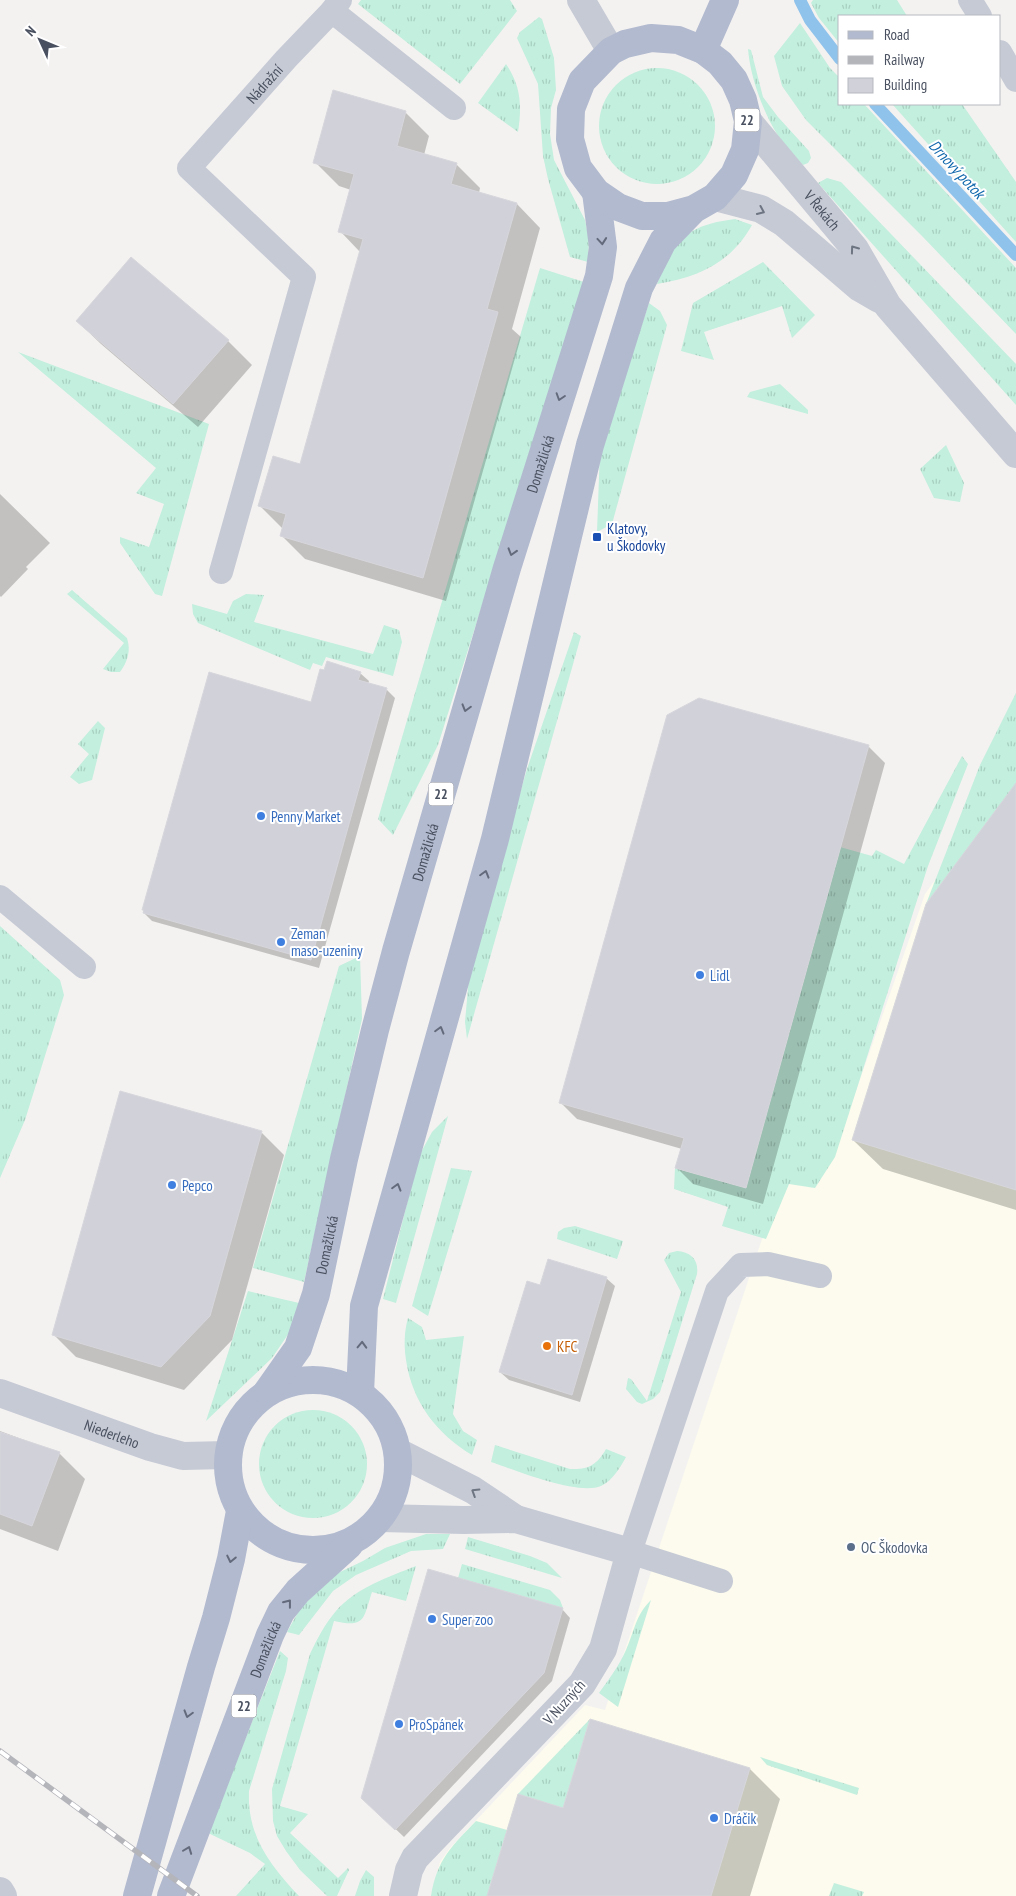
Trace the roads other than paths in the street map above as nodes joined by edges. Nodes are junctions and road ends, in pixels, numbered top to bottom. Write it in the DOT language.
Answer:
graph roads {
  1 [pos="581,0"];
  2 [pos="725,0"];
  3 [pos="970,0"];
  4 [pos="336,6"];
  5 [pos="979,15"];
  6 [pos="703,50"];
  7 [pos="611,51"];
  8 [pos="1001,54"];
  9 [pos="1016,80"];
  10 [pos="454,108"];
  11 [pos="748,122"];
  12 [pos="596,192"];
  13 [pos="704,203"];
  14 [pos="888,306"];
  15 [pos="1016,454"];
  16 [pos="221,572"];
  17 [pos="0,898"];
  18 [pos="84,967"];
  19 [pos="820,1276"];
  20 [pos="267,1392"];
  21 [pos="0,1393"];
  22 [pos="360,1393"];
  23 [pos="398,1452"];
  24 [pos="228,1454"];
  25 [pos="240,1511"];
  26 [pos="380,1518"];
  27 [pos="516,1519"];
  28 [pos="354,1541"];
  29 [pos="630,1552"];
  30 [pos="721,1581"];
  31 [pos="0,1891"];
  32 [pos="3,1896"];
  33 [pos="137,1896"];
  34 [pos="170,1896"];
  35 [pos="403,1896"];
  1 -- 7 [label="street"];
  2 -- 6 [label="main road"];
  3 -- 5 [label="lane"];
  4 -- 10 [label="lane"];
  4 -- 16 [label="lane, Nádražní"];
  6 -- 7 [label="main road, Domažlická / 22"];
  6 -- 11 [label="main road, Domažlická / 22"];
  7 -- 12 [label="main road, Domažlická / 22"];
  8 -- 9 [label="lane"];
  11 -- 13 [label="main road, Domažlická / 22"];
  14 -- 11 [label="street, V Řekách, one-way"];
  12 -- 13 [label="main road, Domažlická / 22"];
  12 -- 20 [label="main road, Domažlická / 22, one-way"];
  13 -- 14 [label="street, V Řekách, one-way"];
  22 -- 13 [label="main road, Domažlická / 22, one-way"];
  14 -- 15 [label="street, V Řekách"];
  17 -- 18 [label="lane"];
  19 -- 29 [label="lane"];
  20 -- 22 [label="main road, 22"];
  20 -- 24 [label="main road, 22"];
  21 -- 24 [label="street, Niederleho"];
  22 -- 23 [label="main road, 22"];
  23 -- 26 [label="main road, 22"];
  27 -- 23 [label="street, one-way"];
  24 -- 25 [label="main road, 22"];
  25 -- 28 [label="main road, 22"];
  25 -- 33 [label="main road, one-way"];
  26 -- 27 [label="street"];
  26 -- 28 [label="main road, 22"];
  27 -- 29 [label="street"];
  34 -- 28 [label="main road, Domažlická / 22, one-way"];
  29 -- 30 [label="lane"];
  29 -- 35 [label="street, V Nuzných"];
  31 -- 32 [label="street"];
}
